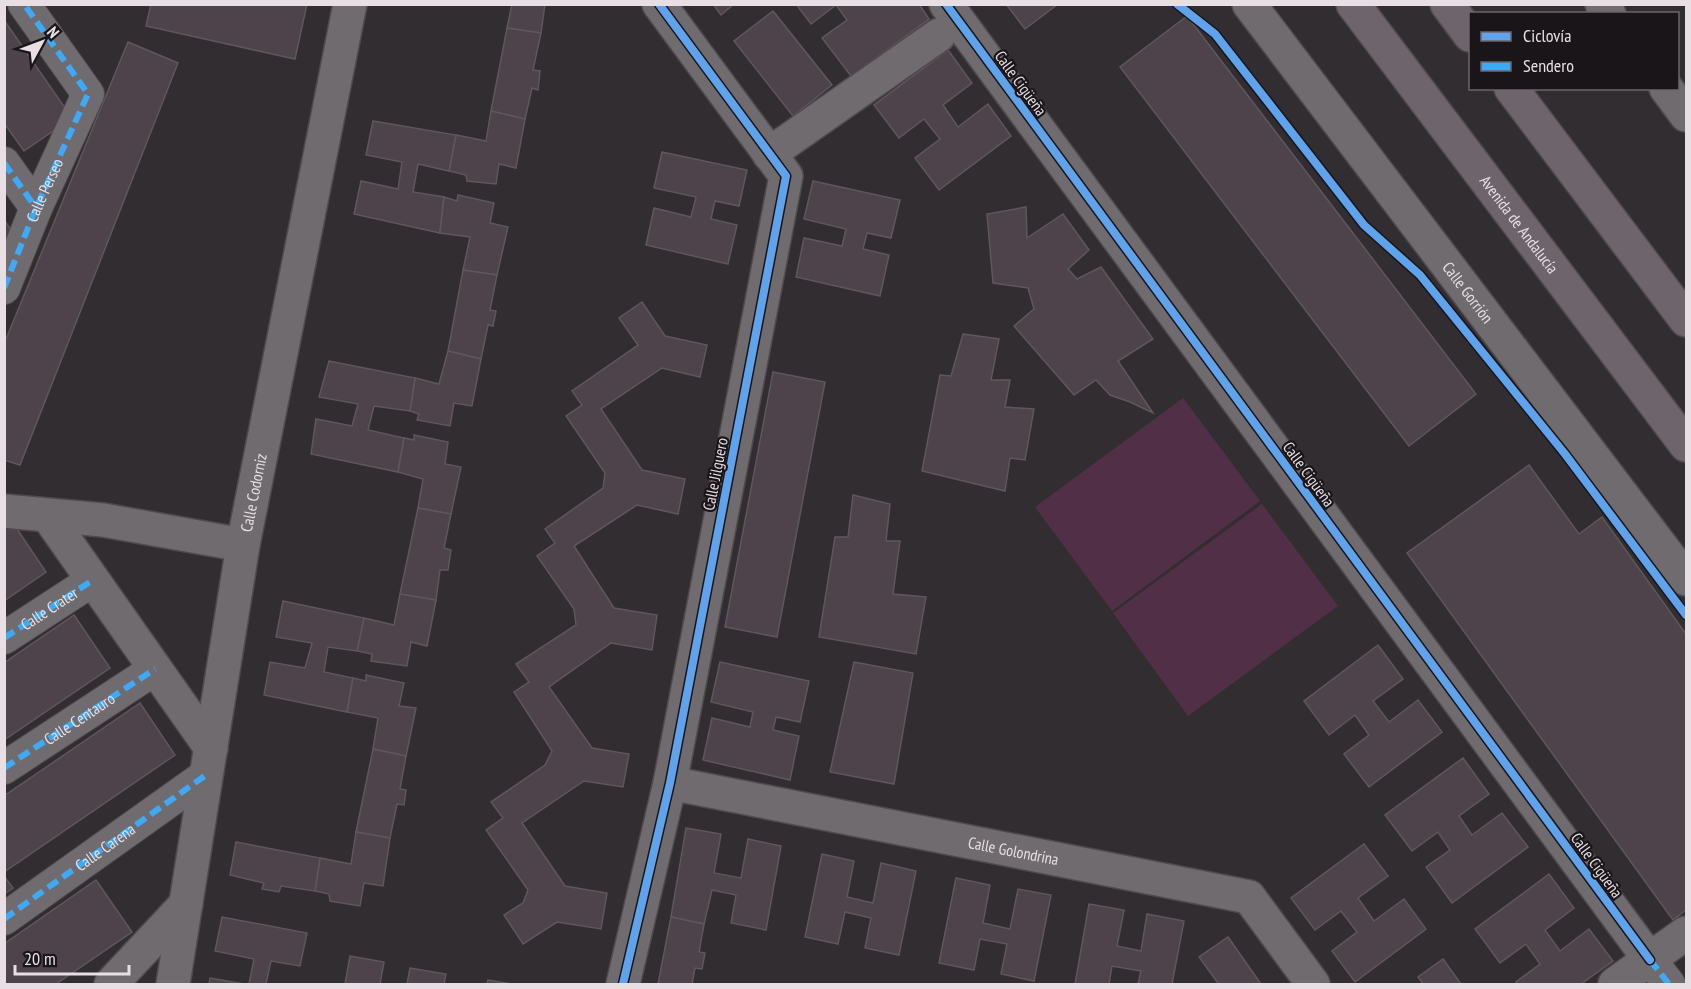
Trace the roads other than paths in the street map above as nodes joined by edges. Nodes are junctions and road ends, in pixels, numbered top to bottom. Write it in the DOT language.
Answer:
graph roads {
  1 [pos="24,4"];
  2 [pos="350,4"];
  3 [pos="659,4"];
  4 [pos="1249,4"];
  5 [pos="1353,4"];
  6 [pos="1447,4"];
  7 [pos="942,20"];
  8 [pos="1469,34"];
  9 [pos="1513,90"];
  10 [pos="1667,90"];
  11 [pos="1686,115"];
  12 [pos="769,154"];
  13 [pos="4,163"];
  14 [pos="36,208"];
  15 [pos="4,288"];
  16 [pos="1686,320"];
  17 [pos="1686,445"];
  18 [pos="4,511"];
  19 [pos="48,516"];
  20 [pos="243,545"];
  21 [pos="1686,579"];
  22 [pos="93,580"];
  23 [pos="4,638"];
  24 [pos="155,669"];
  25 [pos="209,762"];
  26 [pos="4,768"];
  27 [pos="670,783"];
  28 [pos="186,904"];
  29 [pos="4,919"];
  30 [pos="1686,933"];
  31 [pos="1659,972"];
  32 [pos="111,984"];
  33 [pos="173,984"];
  34 [pos="623,984"];
  35 [pos="1313,984"];
  36 [pos="1615,984"];
  1 -- 14 [label="street, Calle Perseo"];
  2 -- 20 [label="street, Calle Codorniz"];
  3 -- 12 [label="street, Calle Jilguero"];
  4 -- 21 [label="street, Calle Gorrión"];
  5 -- 17 [label="main road, Avenida de Andalucía"];
  6 -- 8 [label="main road"];
  7 -- 12 [label="street"];
  7 -- 31 [label="street, Calle Cigüeña"];
  9 -- 16 [label="main road"];
  10 -- 11 [label="street"];
  12 -- 27 [label="street, Calle Jilguero"];
  13 -- 14 [label="street"];
  14 -- 15 [label="street, Calle Perseo"];
  18 -- 19 [label="street"];
  19 -- 20 [label="street"];
  19 -- 22 [label="street"];
  20 -- 25 [label="street, Calle Codorniz"];
  22 -- 23 [label="street, Calle Crater"];
  22 -- 24 [label="street"];
  24 -- 25 [label="street"];
  24 -- 26 [label="street, Calle Centauro"];
  25 -- 28 [label="street, Calle Codorniz"];
  25 -- 29 [label="street, Calle Carena"];
  27 -- 34 [label="street, Calle Jilguero"];
  27 -- 35 [label="street, Calle Golondrina"];
  28 -- 32 [label="street"];
  28 -- 33 [label="street, Calle Codorniz"];
  30 -- 31 [label="street"];
  31 -- 36 [label="street"];
}
